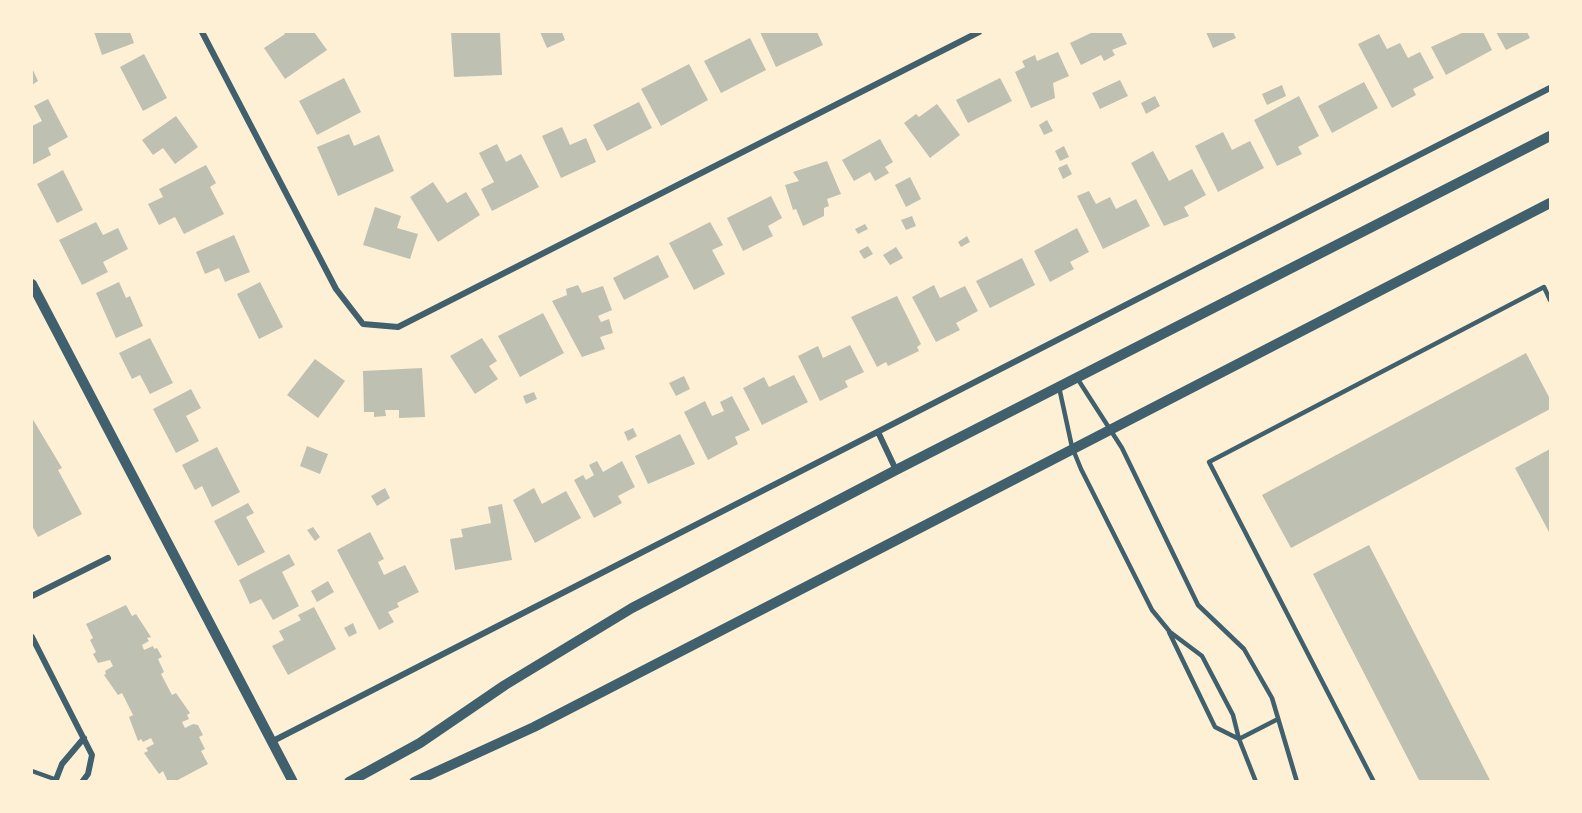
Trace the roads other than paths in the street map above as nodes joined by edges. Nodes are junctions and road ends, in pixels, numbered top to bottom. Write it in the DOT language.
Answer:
graph roads {
  1 [pos="202,32"];
  2 [pos="979,32"];
  3 [pos="1551,88"];
  4 [pos="1551,136"];
  5 [pos="1551,203"];
  6 [pos="32,284"];
  7 [pos="1551,300"];
  8 [pos="1077,378"];
  9 [pos="1059,387"];
  10 [pos="1110,429"];
  11 [pos="878,432"];
  12 [pos="1072,447"];
  13 [pos="896,470"];
  14 [pos="108,558"];
  15 [pos="32,596"];
  16 [pos="1169,631"];
  17 [pos="32,636"];
  18 [pos="1278,719"];
  19 [pos="84,738"];
  20 [pos="1239,739"];
  21 [pos="273,741"];
  22 [pos="32,771"];
  23 [pos="56,781"];
  24 [pos="82,782"];
  25 [pos="293,782"];
  26 [pos="349,782"];
  27 [pos="414,782"];
  28 [pos="1256,782"];
  29 [pos="1297,782"];
  30 [pos="1374,782"];
  1 -- 2 [label="street"];
  3 -- 11 [label="street"];
  4 -- 8 [label="street"];
  5 -- 10 [label="street"];
  6 -- 21 [label="street"];
  7 -- 30 [label="lane"];
  8 -- 9 [label="street"];
  8 -- 10 [label="lane"];
  9 -- 12 [label="lane"];
  9 -- 13 [label="street"];
  10 -- 12 [label="street"];
  10 -- 18 [label="lane"];
  11 -- 13 [label="street"];
  11 -- 21 [label="street"];
  12 -- 16 [label="lane"];
  12 -- 27 [label="street"];
  13 -- 26 [label="street"];
  14 -- 15 [label="street"];
  16 -- 20 [label="lane"];
  16 -- 20 [label="lane"];
  17 -- 19 [label="street"];
  18 -- 20 [label="lane"];
  18 -- 29 [label="lane"];
  19 -- 23 [label="street"];
  19 -- 24 [label="street"];
  20 -- 28 [label="lane"];
  21 -- 25 [label="street"];
  22 -- 23 [label="lane"];
}
